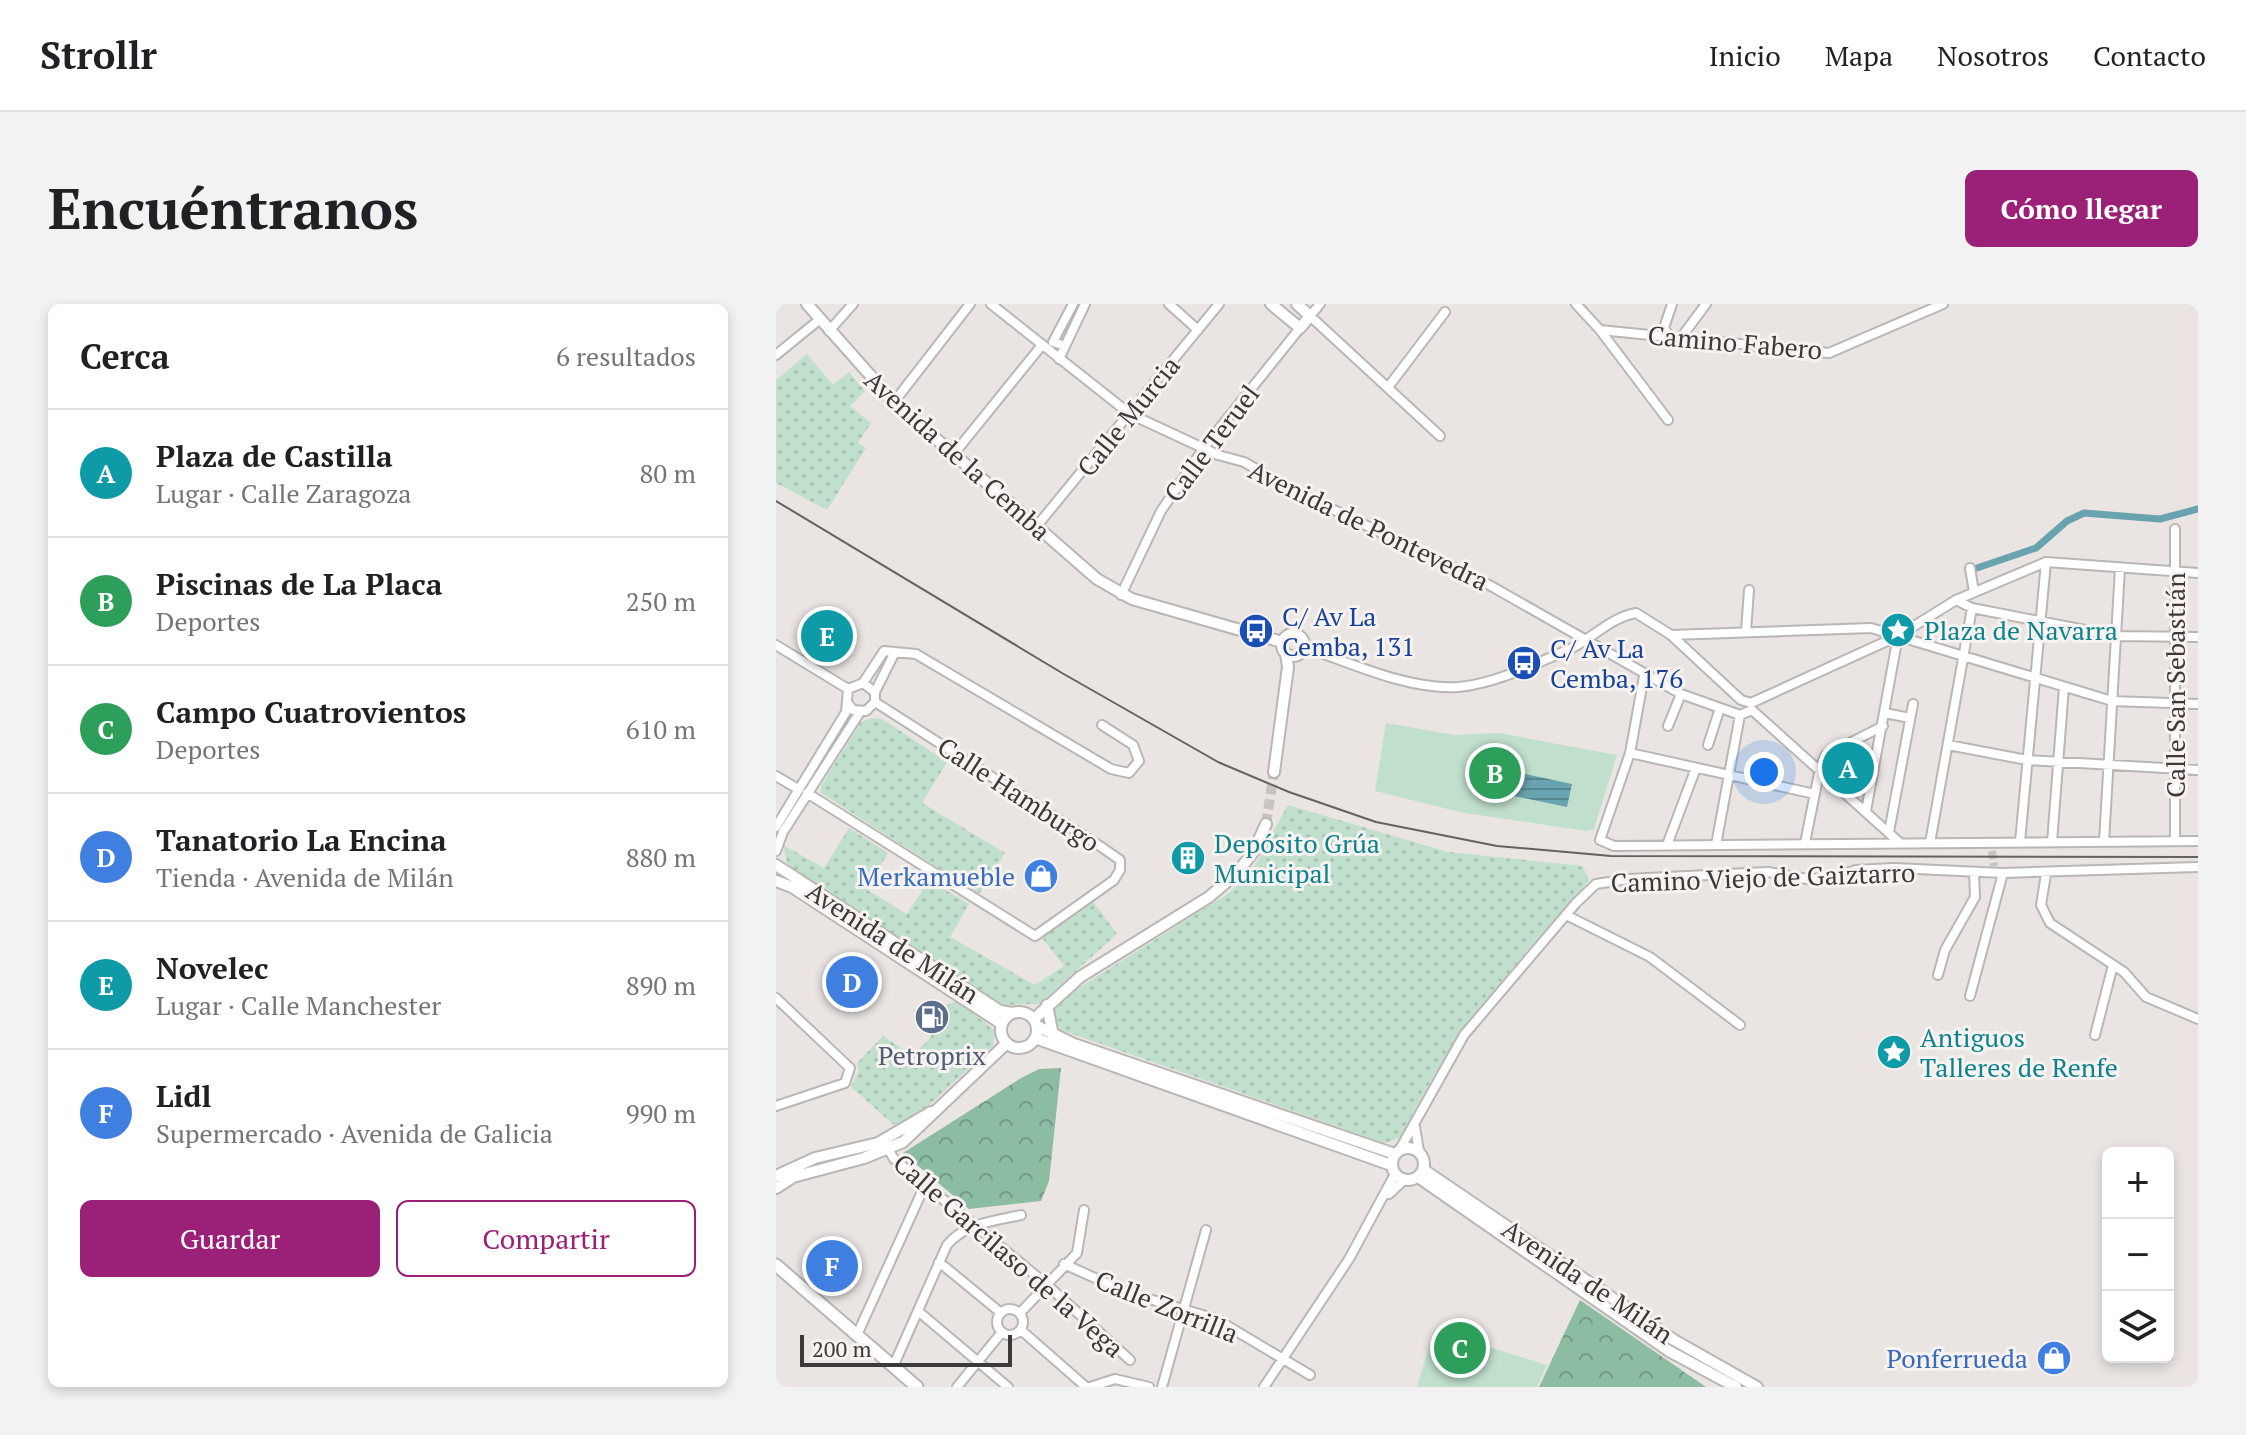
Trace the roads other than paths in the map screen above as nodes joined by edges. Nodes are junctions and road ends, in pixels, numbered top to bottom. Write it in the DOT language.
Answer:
graph roads {
  1 [pos="807,304"];
  2 [pos="853,304"];
  3 [pos="970,304"];
  4 [pos="991,304"];
  5 [pos="1073,304"];
  6 [pos="1085,304"];
  7 [pos="1169,304"];
  8 [pos="1219,304"];
  9 [pos="1271,304"];
  10 [pos="1297,304"];
  11 [pos="1320,304"];
  12 [pos="1576,304"];
  13 [pos="1672,304"];
  14 [pos="1706,304"];
  15 [pos="1943,304"];
  16 [pos="1445,312"];
  17 [pos="1310,316"];
  18 [pos="819,320"];
  19 [pos="1300,328"];
  20 [pos="1198,330"];
  21 [pos="1600,330"];
  22 [pos="829,331"];
  23 [pos="1670,337"];
  24 [pos="1680,339"];
  25 [pos="1042,345"];
  26 [pos="1065,346"];
  27 [pos="776,355"];
  28 [pos="1059,359"];
  29 [pos="1389,386"];
  30 [pos="894,402"];
  31 [pos="1130,414"];
  32 [pos="1668,420"];
  33 [pos="1440,436"];
  34 [pos="1203,449"];
  35 [pos="953,455"];
  36 [pos="1036,527"];
  37 [pos="2175,529"];
  38 [pos="2046,562"];
  39 [pos="1970,568"];
  40 [pos="2120,568"];
  41 [pos="2175,572"];
  42 [pos="2198,573"];
  43 [pos="1749,590"];
  44 [pos="1974,592"];
  45 [pos="1121,595"];
  46 [pos="1956,600"];
  47 [pos="1972,608"];
  48 [pos="2040,621"];
  49 [pos="1746,631"];
  50 [pos="1671,635"];
  51 [pos="1898,636"];
  52 [pos="2116,636"];
  53 [pos="2175,637"];
  54 [pos="2198,637"];
  55 [pos="1590,640"];
  56 [pos="1282,642"];
  57 [pos="776,645"];
  58 [pos="895,652"];
  59 [pos="1296,652"];
  60 [pos="1964,658"];
  61 [pos="1644,676"];
  62 [pos="2035,678"];
  63 [pos="863,683"];
  64 [pos="2064,687"];
  65 [pos="848,689"];
  66 [pos="1681,694"];
  67 [pos="875,697"];
  68 [pos="1741,700"];
  69 [pos="2112,701"];
  70 [pos="847,702"];
  71 [pos="2175,703"];
  72 [pos="1913,704"];
  73 [pos="2198,704"];
  74 [pos="1752,707"];
  75 [pos="1720,708"];
  76 [pos="860,712"];
  77 [pos="1738,713"];
  78 [pos="1885,713"];
  79 [pos="1910,718"];
  80 [pos="1102,725"];
  81 [pos="1668,726"];
  82 [pos="1883,726"];
  83 [pos="1708,745"];
  84 [pos="1948,745"];
  85 [pos="1630,753"];
  86 [pos="2027,760"];
  87 [pos="2058,763"];
  88 [pos="2108,766"];
  89 [pos="1696,768"];
  90 [pos="1820,768"];
  91 [pos="2175,769"];
  92 [pos="2198,770"];
  93 [pos="1274,772"];
  94 [pos="1729,775"];
  95 [pos="776,776"];
  96 [pos="798,789"];
  97 [pos="807,793"];
  98 [pos="1815,794"];
  99 [pos="1866,811"];
  100 [pos="1266,824"];
  101 [pos="776,827"];
  102 [pos="1889,832"];
  103 [pos="2175,841"];
  104 [pos="2198,841"];
  105 [pos="2020,842"];
  106 [pos="2052,842"];
  107 [pos="2104,842"];
  108 [pos="1805,843"];
  109 [pos="1901,843"];
  110 [pos="1930,843"];
  111 [pos="1667,845"];
  112 [pos="1716,845"];
  113 [pos="776,851"];
  114 [pos="776,864"];
  115 [pos="2198,867"];
  116 [pos="1997,871"];
  117 [pos="1974,872"];
  118 [pos="2046,874"];
  119 [pos="776,881"];
  120 [pos="1566,915"];
  121 [pos="2113,965"];
  122 [pos="1938,975"];
  123 [pos="1970,996"];
  124 [pos="776,998"];
  125 [pos="1047,1005"];
  126 [pos="1013,1013"];
  127 [pos="2198,1019"];
  128 [pos="1002,1024"];
  129 [pos="1740,1025"];
  130 [pos="1035,1028"];
  131 [pos="2095,1035"];
  132 [pos="1053,1036"];
  133 [pos="1007,1043"];
  134 [pos="776,1106"];
  135 [pos="940,1108"];
  136 [pos="1415,1126"];
  137 [pos="888,1149"];
  138 [pos="1398,1151"];
  139 [pos="1419,1151"];
  140 [pos="1397,1173"];
  141 [pos="1421,1173"];
  142 [pos="776,1176"];
  143 [pos="925,1185"];
  144 [pos="776,1188"];
  145 [pos="1084,1210"];
  146 [pos="1021,1215"];
  147 [pos="974,1226"];
  148 [pos="1206,1230"];
  149 [pos="939,1262"];
  150 [pos="1064,1264"];
  151 [pos="776,1265"];
  152 [pos="1046,1284"];
  153 [pos="1183,1308"];
  154 [pos="918,1311"];
  155 [pos="1001,1313"];
  156 [pos="1020,1313"];
  157 [pos="1021,1330"];
  158 [pos="1002,1332"];
  159 [pos="857,1335"];
  160 [pos="1284,1359"];
  161 [pos="1130,1360"];
  162 [pos="978,1362"];
  163 [pos="893,1367"];
  164 [pos="1310,1375"];
  165 [pos="917,1387"];
  166 [pos="957,1387"];
  167 [pos="1008,1387"];
  168 [pos="1088,1387"];
  169 [pos="1149,1387"];
  170 [pos="1162,1387"];
  171 [pos="1264,1387"];
  172 [pos="1736,1387"];
  173 [pos="1757,1387"];
  1 -- 18 [label="street, Avenida de la Cemba"];
  2 -- 22 [label="street"];
  3 -- 30 [label="street"];
  4 -- 25 [label="street, Avenida de Pontevedra"];
  5 -- 26 [label="street"];
  6 -- 26 [label="street"];
  7 -- 20 [label="street"];
  8 -- 20 [label="street, Calle Murcia"];
  9 -- 19 [label="street"];
  10 -- 17 [label="street"];
  11 -- 17 [label="street, Calle Teruel"];
  12 -- 21 [label="street"];
  13 -- 23 [label="street"];
  14 -- 24 [label="street"];
  15 -- 24 [label="street, Camino Fabero"];
  16 -- 29 [label="street"];
  17 -- 19 [label="street, Calle Teruel"];
  17 -- 29 [label="street"];
  18 -- 22 [label="street, Avenida de la Cemba"];
  18 -- 27 [label="street"];
  19 -- 34 [label="street, Calle Teruel"];
  20 -- 31 [label="street, Calle Murcia"];
  21 -- 23 [label="street, Camino Fabero"];
  21 -- 32 [label="street"];
  22 -- 30 [label="street, Avenida de la Cemba"];
  23 -- 24 [label="street, Camino Fabero"];
  25 -- 28 [label="street, Avenida de Pontevedra"];
  25 -- 35 [label="street"];
  26 -- 28 [label="street"];
  28 -- 31 [label="street, Avenida de Pontevedra"];
  29 -- 33 [label="street"];
  30 -- 35 [label="street, Avenida de la Cemba"];
  31 -- 34 [label="street, Avenida de Pontevedra"];
  31 -- 36 [label="street, Calle Murcia"];
  34 -- 45 [label="street, Calle Teruel"];
  34 -- 55 [label="street, Avenida de Pontevedra"];
  35 -- 36 [label="street, Avenida de la Cemba"];
  36 -- 45 [label="street, Avenida de la Cemba"];
  37 -- 41 [label="street, Calle San Sebastián"];
  38 -- 40 [label="street"];
  38 -- 44 [label="street"];
  38 -- 48 [label="street"];
  39 -- 44 [label="street"];
  40 -- 41 [label="street"];
  40 -- 52 [label="street"];
  41 -- 42 [label="street"];
  41 -- 53 [label="street, Calle San Sebastián"];
  43 -- 49 [label="street"];
  44 -- 46 [label="street"];
  45 -- 56 [label="street"];
  46 -- 47 [label="street"];
  46 -- 51 [label="street"];
  47 -- 48 [label="street"];
  47 -- 60 [label="street"];
  48 -- 52 [label="street"];
  48 -- 62 [label="street"];
  49 -- 50 [label="street"];
  49 -- 51 [label="street"];
  50 -- 55 [label="street"];
  50 -- 68 [label="street"];
  51 -- 60 [label="street"];
  51 -- 74 [label="street"];
  51 -- 78 [label="street"];
  52 -- 53 [label="street"];
  52 -- 69 [label="street"];
  53 -- 54 [label="street"];
  53 -- 71 [label="street, Calle San Sebastián"];
  55 -- 59 [label="street"];
  55 -- 61 [label="street, Avenida de Pontevedra"];
  56 -- 59 [label="street"];
  56 -- 59 [label="street"];
  57 -- 65 [label="street"];
  58 -- 63 [label="street"];
  58 -- 67 [label="street"];
  58 -- 80 [label="street"];
  59 -- 93 [label="street"];
  60 -- 62 [label="street"];
  60 -- 84 [label="street"];
  61 -- 66 [label="street, Avenida de Pontevedra"];
  61 -- 85 [label="street"];
  62 -- 64 [label="street"];
  62 -- 86 [label="street"];
  63 -- 65 [label="street"];
  63 -- 67 [label="street"];
  64 -- 69 [label="street"];
  64 -- 87 [label="street"];
  65 -- 70 [label="street"];
  66 -- 75 [label="street, Avenida de Pontevedra"];
  66 -- 81 [label="street"];
  67 -- 76 [label="street"];
  67 -- 97 [label="street, Calle Hamburgo"];
  68 -- 74 [label="street"];
  68 -- 77 [label="street"];
  69 -- 71 [label="street"];
  69 -- 88 [label="street"];
  70 -- 76 [label="street"];
  70 -- 96 [label="street"];
  71 -- 73 [label="street"];
  71 -- 91 [label="street, Calle San Sebastián"];
  72 -- 79 [label="street"];
  74 -- 77 [label="street"];
  74 -- 90 [label="street"];
  75 -- 77 [label="street, Avenida de Pontevedra"];
  75 -- 83 [label="street"];
  76 -- 97 [label="street"];
  77 -- 94 [label="street"];
  78 -- 79 [label="street"];
  78 -- 82 [label="street"];
  79 -- 102 [label="street"];
  82 -- 90 [label="street"];
  82 -- 99 [label="street"];
  84 -- 86 [label="street"];
  84 -- 110 [label="street"];
  85 -- 89 [label="street"];
  85 -- 111 [label="street"];
  86 -- 87 [label="street"];
  86 -- 105 [label="street"];
  87 -- 88 [label="street"];
  87 -- 106 [label="street"];
  88 -- 91 [label="street"];
  88 -- 107 [label="street"];
  89 -- 94 [label="street"];
  89 -- 111 [label="street"];
  90 -- 98 [label="street"];
  90 -- 99 [label="street"];
  91 -- 92 [label="street"];
  91 -- 103 [label="street, Calle San Sebastián"];
  94 -- 98 [label="street"];
  94 -- 112 [label="street"];
  95 -- 96 [label="street"];
  96 -- 101 [label="street"];
  97 -- 113 [label="street"];
  98 -- 108 [label="street"];
  99 -- 102 [label="street"];
  100 -- 125 [label="street"];
  102 -- 109 [label="street"];
  103 -- 104 [label="street"];
  103 -- 107 [label="street"];
  105 -- 106 [label="street"];
  105 -- 110 [label="street"];
  106 -- 107 [label="street"];
  108 -- 109 [label="street"];
  108 -- 112 [label="street"];
  109 -- 110 [label="street"];
  111 -- 112 [label="street"];
  114 -- 126 [label="street, Avenida de Milán"];
  115 -- 118 [label="street, Camino Viejo de Gaiztarro"];
  116 -- 117 [label="street, Camino Viejo de Gaiztarro"];
  116 -- 118 [label="street, Camino Viejo de Gaiztarro"];
  116 -- 123 [label="street"];
  117 -- 120 [label="street, Camino Viejo de Gaiztarro"];
  117 -- 122 [label="street"];
  118 -- 121 [label="street"];
  119 -- 128 [label="street, Avenida de Milán"];
  120 -- 129 [label="street"];
  120 -- 136 [label="street, Camino Viejo de Gaiztarro"];
  121 -- 127 [label="street"];
  121 -- 131 [label="street"];
  124 -- 134 [label="street"];
  125 -- 130 [label="street"];
  125 -- 132 [label="street"];
  126 -- 128 [label="street"];
  126 -- 130 [label="street"];
  128 -- 133 [label="street"];
  130 -- 132 [label="street"];
  130 -- 133 [label="street"];
  130 -- 140 [label="street"];
  132 -- 138 [label="street"];
  133 -- 135 [label="street"];
  135 -- 137 [label="street"];
  135 -- 142 [label="street"];
  136 -- 138 [label="street, Camino Viejo de Gaiztarro"];
  136 -- 139 [label="street"];
  137 -- 143 [label="street, Calle Garcilaso de la Vega"];
  137 -- 144 [label="street"];
  138 -- 139 [label="street"];
  138 -- 140 [label="street"];
  139 -- 141 [label="street"];
  140 -- 141 [label="street"];
  140 -- 160 [label="street"];
  141 -- 172 [label="street, Avenida de Milán"];
  141 -- 173 [label="street, Avenida de Milán"];
  143 -- 147 [label="street, Calle Garcilaso de la Vega"];
  143 -- 159 [label="street"];
  145 -- 150 [label="street"];
  146 -- 147 [label="street"];
  147 -- 149 [label="street"];
  147 -- 152 [label="street, Calle Garcilaso de la Vega"];
  148 -- 153 [label="street"];
  149 -- 154 [label="street"];
  149 -- 155 [label="street"];
  150 -- 152 [label="street"];
  150 -- 153 [label="street, Calle Zorrilla"];
  151 -- 159 [label="main road"];
  152 -- 156 [label="street"];
  152 -- 161 [label="street, Calle Garcilaso de la Vega"];
  153 -- 160 [label="street, Calle Zorrilla"];
  153 -- 170 [label="street"];
  154 -- 162 [label="street"];
  154 -- 163 [label="street"];
  155 -- 156 [label="street"];
  155 -- 158 [label="street"];
  156 -- 157 [label="street"];
  157 -- 158 [label="street"];
  157 -- 168 [label="street"];
  158 -- 162 [label="street"];
  159 -- 163 [label="main road"];
  160 -- 164 [label="street, Calle Zorrilla"];
  160 -- 171 [label="street"];
  162 -- 166 [label="street"];
  162 -- 167 [label="street"];
  163 -- 165 [label="main road"];
  168 -- 169 [label="street"];
}
